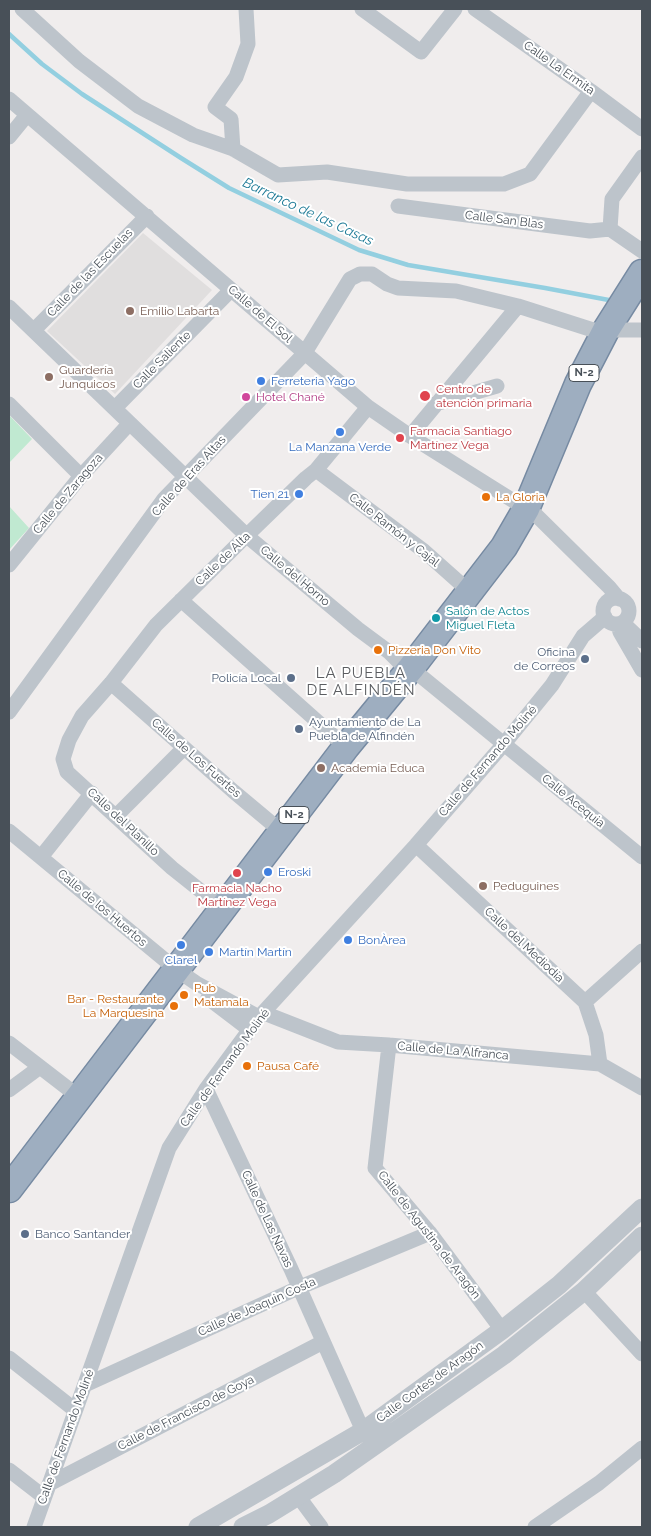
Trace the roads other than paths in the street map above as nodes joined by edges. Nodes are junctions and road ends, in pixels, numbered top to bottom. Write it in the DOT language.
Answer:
graph roads {
  1 [pos="22,9"];
  2 [pos="246,9"];
  3 [pos="362,9"];
  4 [pos="455,9"];
  5 [pos="475,9"];
  6 [pos="592,91"];
  7 [pos="9,99"];
  8 [pos="27,116"];
  9 [pos="642,129"];
  10 [pos="9,137"];
  11 [pos="233,149"];
  12 [pos="642,157"];
  13 [pos="398,206"];
  14 [pos="147,216"];
  15 [pos="610,229"];
  16 [pos="642,251"];
  17 [pos="638,281"];
  18 [pos="231,290"];
  19 [pos="9,306"];
  20 [pos="518,306"];
  21 [pos="610,324"];
  22 [pos="34,330"];
  23 [pos="642,330"];
  24 [pos="304,354"];
  25 [pos="497,386"];
  26 [pos="9,404"];
  27 [pos="435,404"];
  28 [pos="368,407"];
  29 [pos="115,408"];
  30 [pos="129,424"];
  31 [pos="410,436"];
  32 [pos="316,470"];
  33 [pos="82,476"];
  34 [pos="186,476"];
  35 [pos="526,509"];
  36 [pos="247,536"];
  37 [pos="9,565"];
  38 [pos="470,592"];
  39 [pos="619,598"];
  40 [pos="181,600"];
  41 [pos="623,619"];
  42 [pos="642,641"];
  43 [pos="641,665"];
  44 [pos="411,668"];
  45 [pos="111,683"];
  46 [pos="9,712"];
  47 [pos="82,716"];
  48 [pos="503,745"];
  49 [pos="346,747"];
  50 [pos="184,748"];
  51 [pos="92,793"];
  52 [pos="116,816"];
  53 [pos="9,831"];
  54 [pos="282,832"];
  55 [pos="416,845"];
  56 [pos="41,857"];
  57 [pos="642,857"];
  58 [pos="220,913"];
  59 [pos="642,951"];
  60 [pos="187,977"];
  61 [pos="585,1002"];
  62 [pos="261,1015"];
  63 [pos="250,1030"];
  64 [pos="9,1043"];
  65 [pos="389,1045"];
  66 [pos="600,1064"];
  67 [pos="40,1067"];
  68 [pos="642,1088"];
  69 [pos="9,1090"];
  70 [pos="206,1090"];
  71 [pos="79,1097"];
  72 [pos="9,1189"];
  73 [pos="642,1208"];
  74 [pos="430,1233"];
  75 [pos="642,1236"];
  76 [pos="298,1288"];
  77 [pos="584,1291"];
  78 [pos="502,1330"];
  79 [pos="323,1342"];
  80 [pos="642,1354"];
  81 [pos="9,1358"];
  82 [pos="85,1385"];
  83 [pos="75,1410"];
  84 [pos="363,1431"];
  85 [pos="642,1448"];
  86 [pos="9,1470"];
  87 [pos="47,1490"];
  88 [pos="298,1496"];
  89 [pos="34,1527"];
  90 [pos="198,1527"];
  91 [pos="243,1527"];
  92 [pos="321,1527"];
  93 [pos="535,1527"];
  1 -- 11 [label="street"];
  2 -- 11 [label="street"];
  3 -- 4 [label="street"];
  5 -- 6 [label="street, Calle La Ermita"];
  6 -- 9 [label="street, Calle La Ermita"];
  6 -- 11 [label="street"];
  7 -- 8 [label="street, Calle de El Sol"];
  8 -- 10 [label="street"];
  8 -- 14 [label="street, Calle de El Sol"];
  12 -- 15 [label="street"];
  13 -- 15 [label="street, Calle San Blas"];
  14 -- 18 [label="street, Calle de El Sol"];
  14 -- 22 [label="street, Calle de las Escuelas"];
  15 -- 16 [label="street"];
  17 -- 21 [label="highway, N-2"];
  18 -- 24 [label="street, Calle de El Sol"];
  18 -- 29 [label="street, Calle Saliente"];
  19 -- 22 [label="street, Calle del Horno"];
  20 -- 21 [label="street"];
  20 -- 24 [label="street, Calle de Eras Altas"];
  20 -- 27 [label="street"];
  21 -- 23 [label="street"];
  21 -- 35 [label="highway, N-2"];
  22 -- 29 [label="street, Calle del Horno"];
  24 -- 28 [label="street, Calle de El Sol"];
  24 -- 34 [label="street, Calle de Eras Altas"];
  25 -- 27 [label="street"];
  26 -- 33 [label="street"];
  27 -- 31 [label="street"];
  28 -- 31 [label="street, Calle de El Sol"];
  28 -- 32 [label="street, Calle de Alta"];
  29 -- 30 [label="street, Calle del Horno"];
  30 -- 33 [label="street, Calle de Zaragoza"];
  30 -- 34 [label="street, Calle del Horno"];
  31 -- 35 [label="street, Calle de El Sol"];
  32 -- 36 [label="street, Calle de Alta"];
  32 -- 38 [label="street, Calle Ramón y Cajal"];
  33 -- 37 [label="street, Calle de Zaragoza"];
  34 -- 36 [label="street, Calle del Horno"];
  34 -- 46 [label="street, Calle de Eras Altas"];
  35 -- 38 [label="highway, N-2"];
  35 -- 39 [label="street, Calle de El Sol"];
  36 -- 40 [label="street, Calle de Alta"];
  36 -- 44 [label="street, Calle del Horno"];
  38 -- 44 [label="highway, N-2"];
  39 -- 41 [label="street, Calle de El Sol"];
  39 -- 41 [label="street, Calle de Fernando Moliné"];
  40 -- 45 [label="street, Calle de Alta"];
  40 -- 49 [label="street"];
  41 -- 42 [label="street"];
  41 -- 43 [label="street"];
  41 -- 48 [label="street, Calle de Fernando Moliné"];
  44 -- 48 [label="street, Calle del Horno"];
  44 -- 49 [label="highway, N-2"];
  45 -- 47 [label="street, Calle de Alta"];
  45 -- 50 [label="street, Calle de Los Fuertes"];
  47 -- 51 [label="street, Calle del Planillo"];
  48 -- 55 [label="street, Calle de Fernando Moliné"];
  48 -- 57 [label="street, Calle Acequia"];
  49 -- 54 [label="highway, N-2"];
  50 -- 52 [label="street"];
  50 -- 54 [label="street, Calle de Los Fuertes"];
  51 -- 52 [label="street, Calle del Planillo"];
  51 -- 56 [label="street"];
  52 -- 58 [label="street, Calle del Planillo"];
  53 -- 56 [label="street, Calle de los Huertos"];
  54 -- 58 [label="highway, N-2"];
  55 -- 61 [label="street, Calle del Mediodía"];
  55 -- 62 [label="street, Calle de Fernando Moliné"];
  56 -- 60 [label="street, Calle de los Huertos"];
  58 -- 60 [label="highway, N-2"];
  59 -- 61 [label="street"];
  60 -- 62 [label="street, Calle de los Huertos"];
  60 -- 63 [label="street, Calle de los Huertos"];
  60 -- 71 [label="highway, N-2"];
  61 -- 66 [label="street, Calle del Mediodía"];
  62 -- 63 [label="street, Calle de Fernando Moliné"];
  62 -- 65 [label="street, Calle de La Alfranca"];
  63 -- 70 [label="street, Calle de Fernando Moliné"];
  64 -- 67 [label="street"];
  65 -- 66 [label="street, Calle de La Alfranca"];
  65 -- 74 [label="street, Calle de Agustina de Aragón"];
  66 -- 68 [label="street, Calle de La Alfranca"];
  67 -- 69 [label="street"];
  67 -- 71 [label="street"];
  70 -- 76 [label="street, Calle de Las Navas"];
  70 -- 82 [label="street, Calle de Fernando Moliné"];
  71 -- 72 [label="highway, N-2"];
  73 -- 78 [label="street, Calle Cortes de Aragón"];
  74 -- 76 [label="street, Calle de Joaquin Costa"];
  74 -- 78 [label="street, Calle de Agustina de Aragón"];
  75 -- 77 [label="street, Calle Cortes de Aragón"];
  76 -- 79 [label="street, Calle de Las Navas"];
  76 -- 82 [label="street, Calle de Joaquin Costa"];
  77 -- 80 [label="street"];
  77 -- 88 [label="street, Calle Cortes de Aragón"];
  78 -- 84 [label="street, Calle Cortes de Aragón"];
  79 -- 84 [label="street, Calle de Las Navas"];
  79 -- 87 [label="street, Calle de Francisco de Goya"];
  81 -- 83 [label="street"];
  82 -- 83 [label="street, Calle de Fernando Moliné"];
  83 -- 87 [label="street, Calle de Fernando Moliné"];
  84 -- 90 [label="street, Calle Cortes de Aragón"];
  85 -- 93 [label="street"];
  86 -- 87 [label="street"];
  87 -- 89 [label="street, Calle de Fernando Moliné"];
  88 -- 91 [label="street, Calle Cortes de Aragón"];
  88 -- 92 [label="street"];
}
